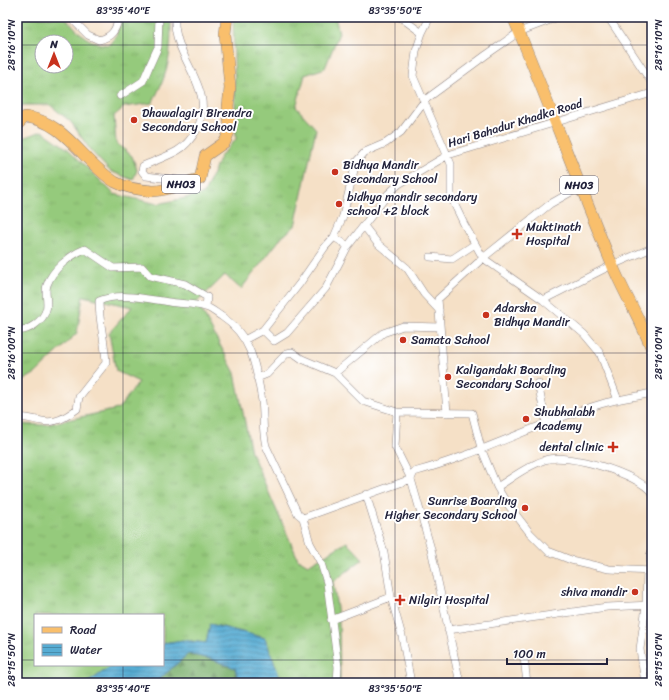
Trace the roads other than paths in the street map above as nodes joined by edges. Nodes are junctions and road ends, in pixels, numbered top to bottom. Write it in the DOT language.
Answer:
graph roads {
  1 [pos="70,17"];
  2 [pos="119,17"];
  3 [pos="159,17"];
  4 [pos="175,17"];
  5 [pos="227,17"];
  6 [pos="400,17"];
  7 [pos="430,17"];
  8 [pos="513,17"];
  9 [pos="558,17"];
  10 [pos="608,17"];
  11 [pos="519,32"];
  12 [pos="422,33"];
  13 [pos="652,83"];
  14 [pos="652,93"];
  15 [pos="120,96"];
  16 [pos="424,100"];
  17 [pos="555,121"];
  18 [pos="17,125"];
  19 [pos="448,155"];
  20 [pos="188,181"];
  21 [pos="580,187"];
  22 [pos="364,226"];
  23 [pos="334,237"];
  24 [pos="475,244"];
  25 [pos="348,246"];
  26 [pos="652,248"];
  27 [pos="430,257"];
  28 [pos="483,258"];
  29 [pos="612,265"];
  30 [pos="542,300"];
  31 [pos="206,307"];
  32 [pos="439,310"];
  33 [pos="440,327"];
  34 [pos="17,330"];
  35 [pos="263,330"];
  36 [pos="246,339"];
  37 [pos="652,350"];
  38 [pos="335,373"];
  39 [pos="257,378"];
  40 [pos="538,383"];
  41 [pos="652,393"];
  42 [pos="618,400"];
  43 [pos="397,412"];
  44 [pos="447,413"];
  45 [pos="17,418"];
  46 [pos="546,423"];
  47 [pos="481,448"];
  48 [pos="411,479"];
  49 [pos="497,487"];
  50 [pos="652,493"];
  51 [pos="366,494"];
  52 [pos="303,518"];
  53 [pos="652,551"];
  54 [pos="650,571"];
  55 [pos="390,597"];
  56 [pos="649,605"];
  57 [pos="331,620"];
  58 [pos="448,630"];
  59 [pos="524,658"];
  60 [pos="337,683"];
  61 [pos="411,683"];
  62 [pos="460,683"];
  63 [pos="528,683"];
  64 [pos="645,683"];
  1 -- 2 [label="street"];
  3 -- 15 [label="street"];
  4 -- 20 [label="street"];
  5 -- 20 [label="main road, NH03"];
  6 -- 12 [label="street"];
  7 -- 12 [label="street"];
  8 -- 11 [label="main road, NH03"];
  9 -- 11 [label="street"];
  10 -- 13 [label="street"];
  11 -- 16 [label="street"];
  11 -- 17 [label="main road, NH03"];
  12 -- 16 [label="street"];
  14 -- 17 [label="street, Hari Bahadur Khadka Road"];
  16 -- 19 [label="street"];
  16 -- 23 [label="street"];
  17 -- 19 [label="street, Hari Bahadur Khadka Road"];
  17 -- 21 [label="main road, NH03"];
  18 -- 20 [label="main road, NH03"];
  19 -- 22 [label="street, Hari Bahadur Khadka Road"];
  19 -- 24 [label="street"];
  21 -- 28 [label="street"];
  21 -- 29 [label="main road, NH03"];
  22 -- 25 [label="street, Hari Bahadur Khadka Road"];
  22 -- 32 [label="street"];
  23 -- 25 [label="street"];
  23 -- 35 [label="street"];
  24 -- 27 [label="street"];
  24 -- 28 [label="street"];
  25 -- 35 [label="street, Hari Bahadur Khadka Road"];
  26 -- 29 [label="street"];
  28 -- 30 [label="street"];
  28 -- 32 [label="street"];
  29 -- 30 [label="street"];
  29 -- 37 [label="main road, NH03"];
  30 -- 42 [label="street"];
  31 -- 34 [label="street"];
  31 -- 36 [label="street"];
  31 -- 45 [label="street"];
  32 -- 33 [label="street"];
  33 -- 38 [label="street"];
  33 -- 44 [label="street"];
  35 -- 36 [label="street"];
  36 -- 39 [label="street"];
  38 -- 39 [label="street"];
  38 -- 43 [label="street"];
  39 -- 52 [label="street"];
  40 -- 46 [label="street"];
  41 -- 42 [label="street"];
  42 -- 46 [label="street"];
  43 -- 44 [label="street"];
  43 -- 48 [label="street"];
  44 -- 47 [label="street"];
  46 -- 47 [label="street"];
  47 -- 48 [label="street"];
  47 -- 49 [label="street"];
  48 -- 51 [label="street"];
  48 -- 58 [label="street"];
  49 -- 50 [label="street"];
  49 -- 54 [label="street"];
  51 -- 52 [label="street"];
  51 -- 55 [label="street"];
  52 -- 57 [label="street"];
  53 -- 54 [label="street"];
  54 -- 56 [label="street"];
  55 -- 57 [label="street"];
  55 -- 61 [label="street"];
  56 -- 58 [label="street"];
  56 -- 64 [label="street"];
  57 -- 60 [label="street"];
  58 -- 62 [label="street"];
  59 -- 63 [label="street"];
}
